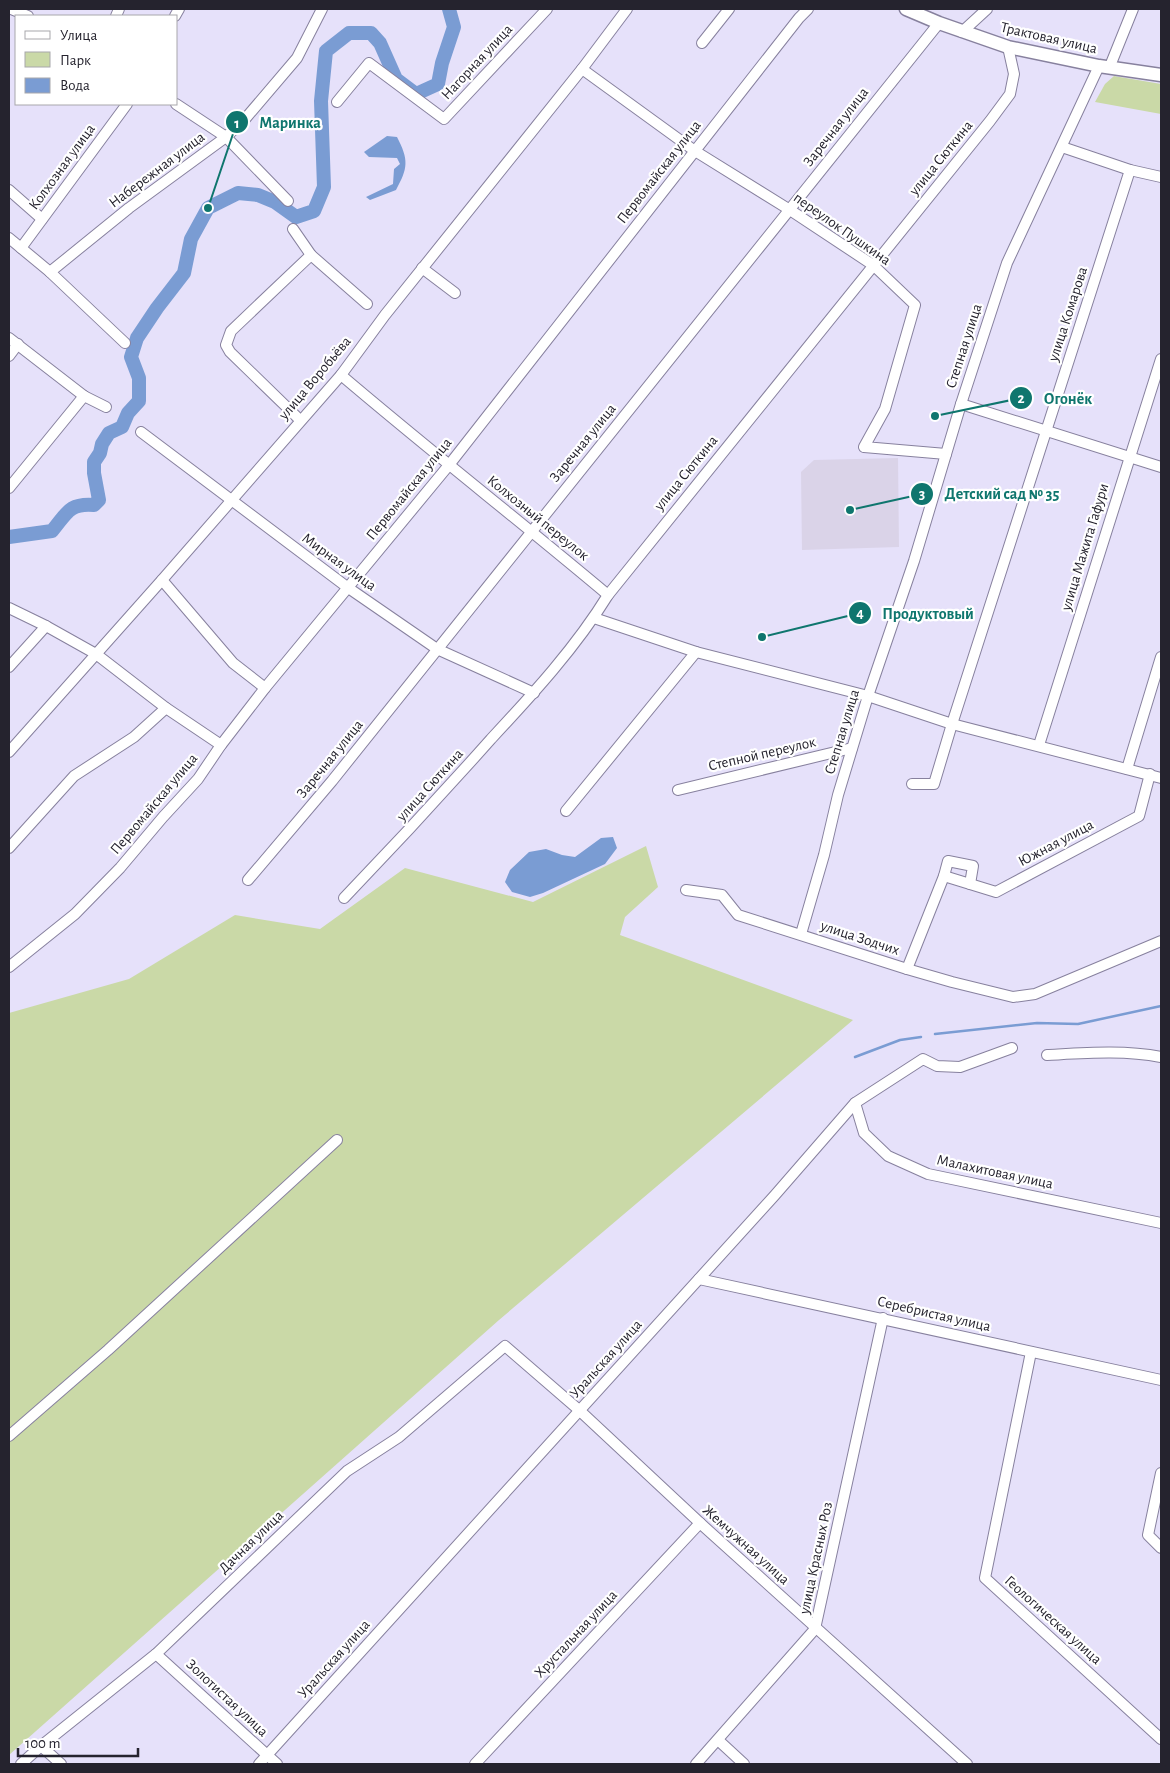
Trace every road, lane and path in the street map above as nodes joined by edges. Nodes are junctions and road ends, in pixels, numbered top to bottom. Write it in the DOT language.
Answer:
graph roads {
  1 [pos="11,9"];
  2 [pos="322,9"];
  3 [pos="627,9"];
  4 [pos="729,9"];
  5 [pos="808,9"];
  6 [pos="906,9"];
  7 [pos="988,9"];
  8 [pos="1133,9"];
  9 [pos="545,10"];
  10 [pos="26,15"];
  11 [pos="939,23"];
  12 [pos="962,32"];
  13 [pos="702,43"];
  14 [pos="1008,47"];
  15 [pos="1105,66"];
  16 [pos="582,68"];
  17 [pos="1161,75"];
  18 [pos="337,102"];
  19 [pos="126,105"];
  20 [pos="178,105"];
  21 [pos="226,137"];
  22 [pos="1062,147"];
  23 [pos="695,151"];
  24 [pos="1130,170"];
  25 [pos="1161,177"];
  26 [pos="9,190"];
  27 [pos="288,201"];
  28 [pos="790,210"];
  29 [pos="42,219"];
  30 [pos="292,230"];
  31 [pos="9,238"];
  32 [pos="21,248"];
  33 [pos="311,255"];
  34 [pos="873,265"];
  35 [pos="422,268"];
  36 [pos="50,272"];
  37 [pos="455,294"];
  38 [pos="367,304"];
  39 [pos="9,338"];
  40 [pos="125,343"];
  41 [pos="18,344"];
  42 [pos="9,356"];
  43 [pos="1161,359"];
  44 [pos="341,375"];
  45 [pos="84,396"];
  46 [pos="961,404"];
  47 [pos="106,407"];
  48 [pos="300,420"];
  49 [pos="1046,430"];
  50 [pos="141,432"];
  51 [pos="946,454"];
  52 [pos="1130,456"];
  53 [pos="449,465"];
  54 [pos="1161,467"];
  55 [pos="9,488"];
  56 [pos="232,500"];
  57 [pos="532,530"];
  58 [pos="162,580"];
  59 [pos="347,588"];
  60 [pos="608,595"];
  61 [pos="9,608"];
  62 [pos="594,618"];
  63 [pos="46,626"];
  64 [pos="437,649"];
  65 [pos="696,652"];
  66 [pos="96,654"];
  67 [pos="1161,658"];
  68 [pos="9,667"];
  69 [pos="265,688"];
  70 [pos="534,693"];
  71 [pos="868,696"];
  72 [pos="166,708"];
  73 [pos="952,724"];
  74 [pos="221,745"];
  75 [pos="1039,745"];
  76 [pos="852,748"];
  77 [pos="9,752"];
  78 [pos="1127,769"];
  79 [pos="1150,774"];
  80 [pos="1161,778"];
  81 [pos="912,784"];
  82 [pos="678,790"];
  83 [pos="566,811"];
  84 [pos="9,848"];
  85 [pos="944,876"];
  86 [pos="248,880"];
  87 [pos="970,884"];
  88 [pos="686,890"];
  89 [pos="344,898"];
  90 [pos="801,934"];
  91 [pos="1161,941"];
  92 [pos="9,967"];
  93 [pos="907,970"];
  94 [pos="1012,1048"];
  95 [pos="1048,1055"];
  96 [pos="1161,1057"];
  97 [pos="855,1103"];
  98 [pos="337,1140"];
  99 [pos="1161,1222"];
  100 [pos="700,1278"];
  101 [pos="884,1318"];
  102 [pos="505,1346"];
  103 [pos="1031,1352"];
  104 [pos="1161,1380"];
  105 [pos="579,1410"];
  106 [pos="9,1436"];
  107 [pos="1161,1473"];
  108 [pos="700,1523"];
  109 [pos="1161,1548"];
  110 [pos="815,1629"];
  111 [pos="156,1654"];
  112 [pos="1161,1739"];
  113 [pos="718,1740"];
  114 [pos="42,1746"];
  115 [pos="267,1756"];
  116 [pos="21,1764"];
  117 [pos="61,1764"];
  118 [pos="260,1764"];
  119 [pos="277,1764"];
  120 [pos="475,1764"];
  121 [pos="696,1764"];
  122 [pos="744,1764"];
  123 [pos="967,1764"];
  1 -- 10 [label="street"];
  2 -- 21 [label="street, Набережная улица"];
  3 -- 16 [label="street, улица Воробьёва"];
  4 -- 13 [label="street"];
  5 -- 23 [label="street, Первомайская улица"];
  6 -- 11 [label="main road, Трактовая улица"];
  7 -- 12 [label="street"];
  8 -- 15 [label="street"];
  9 -- 18 [label="street, Нагорная улица"];
  11 -- 12 [label="main road, Трактовая улица"];
  11 -- 28 [label="street, Заречная улица"];
  12 -- 14 [label="main road, Трактовая улица"];
  14 -- 15 [label="main road, Трактовая улица"];
  14 -- 34 [label="street, улица Сюткина"];
  15 -- 17 [label="main road, Трактовая улица"];
  15 -- 22 [label="street, Степная улица"];
  16 -- 23 [label="street, переулок Пушкина"];
  16 -- 35 [label="street, улица Воробьёва"];
  19 -- 29 [label="street, Колхозная улица"];
  20 -- 21 [label="street"];
  21 -- 27 [label="street"];
  21 -- 36 [label="street, Набережная улица"];
  22 -- 24 [label="street"];
  22 -- 46 [label="street, Степная улица"];
  23 -- 28 [label="street, переулок Пушкина"];
  23 -- 53 [label="street, Первомайская улица"];
  24 -- 25 [label="street"];
  24 -- 49 [label="street, улица Комарова"];
  26 -- 29 [label="street"];
  28 -- 34 [label="street, переулок Пушкина"];
  28 -- 57 [label="street, Заречная улица"];
  29 -- 32 [label="street, Колхозная улица"];
  30 -- 33 [label="street"];
  31 -- 32 [label="street"];
  32 -- 36 [label="street"];
  33 -- 38 [label="street"];
  33 -- 48 [label="street"];
  34 -- 51 [label="street, переулок Пушкина"];
  34 -- 60 [label="street, улица Сюткина"];
  35 -- 37 [label="street"];
  35 -- 44 [label="street, улица Воробьёва"];
  36 -- 40 [label="street"];
  39 -- 41 [label="street"];
  41 -- 42 [label="street"];
  41 -- 45 [label="street"];
  43 -- 52 [label="street, улица Мажита Гафури"];
  44 -- 48 [label="street, улица Воробьёва"];
  44 -- 53 [label="street, Колхозный переулок"];
  45 -- 47 [label="street"];
  45 -- 55 [label="street"];
  46 -- 49 [label="street"];
  46 -- 51 [label="street, Степная улица"];
  48 -- 56 [label="street, улица Воробьёва"];
  49 -- 52 [label="street"];
  49 -- 73 [label="street, улица Комарова"];
  50 -- 56 [label="street, Мирная улица"];
  51 -- 71 [label="street, Степная улица"];
  52 -- 54 [label="street"];
  52 -- 75 [label="street, улица Мажита Гафури"];
  53 -- 57 [label="street, Колхозный переулок"];
  53 -- 59 [label="street, Первомайская улица"];
  56 -- 58 [label="street, улица Воробьёва"];
  56 -- 59 [label="street, Мирная улица"];
  57 -- 60 [label="street, Колхозный переулок"];
  57 -- 64 [label="street, Заречная улица"];
  58 -- 66 [label="street, улица Воробьёва"];
  58 -- 69 [label="street"];
  59 -- 64 [label="street, Мирная улица"];
  59 -- 69 [label="street, Первомайская улица"];
  60 -- 62 [label="street, улица Сюткина"];
  61 -- 63 [label="street"];
  62 -- 65 [label="street"];
  62 -- 70 [label="street, улица Сюткина"];
  63 -- 66 [label="street"];
  63 -- 68 [label="street"];
  64 -- 70 [label="street, Мирная улица"];
  64 -- 86 [label="street, Заречная улица"];
  65 -- 71 [label="street"];
  65 -- 83 [label="street"];
  66 -- 72 [label="street"];
  66 -- 77 [label="street, улица Воробьёва"];
  67 -- 78 [label="street"];
  69 -- 74 [label="street, Первомайская улица"];
  70 -- 89 [label="street, улица Сюткина"];
  71 -- 73 [label="street"];
  71 -- 76 [label="street, Степная улица"];
  72 -- 74 [label="street"];
  72 -- 84 [label="street"];
  73 -- 75 [label="street"];
  73 -- 81 [label="street, улица Комарова"];
  74 -- 92 [label="street, Первомайская улица"];
  75 -- 78 [label="street"];
  76 -- 82 [label="street, Степной переулок"];
  76 -- 90 [label="street, Степная улица"];
  78 -- 79 [label="street"];
  79 -- 80 [label="street"];
  79 -- 87 [label="street, Южная улица"];
  85 -- 87 [label="street, Южная улица"];
  85 -- 87 [label="street"];
  85 -- 93 [label="street"];
  88 -- 90 [label="street, улица Зодчих"];
  90 -- 93 [label="street, улица Зодчих"];
  91 -- 93 [label="street, улица Зодчих"];
  94 -- 97 [label="street, Уральская улица"];
  95 -- 96 [label="street"];
  97 -- 99 [label="street, Малахитовая улица"];
  97 -- 100 [label="street, Уральская улица"];
  98 -- 106 [label="street"];
  100 -- 101 [label="street, Серебристая улица"];
  100 -- 105 [label="street, Уральская улица"];
  101 -- 103 [label="street, Серебристая улица"];
  101 -- 110 [label="street, улица Красных Роз"];
  102 -- 105 [label="street, Жемчужная улица"];
  102 -- 111 [label="street, Дачная улица"];
  103 -- 104 [label="street, Серебристая улица"];
  103 -- 112 [label="street, Геологическая улица"];
  105 -- 108 [label="street, Жемчужная улица"];
  105 -- 115 [label="street, Уральская улица"];
  107 -- 109 [label="street"];
  108 -- 110 [label="street, Жемчужная улица"];
  108 -- 120 [label="street, Хрустальная улица"];
  110 -- 113 [label="street, улица Красных Роз"];
  110 -- 123 [label="street, Жемчужная улица"];
  111 -- 114 [label="street, Дачная улица"];
  111 -- 115 [label="street, Золотистая улица"];
  113 -- 121 [label="street, улица Красных Роз"];
  113 -- 122 [label="street"];
  114 -- 116 [label="street, Дачная улица"];
  114 -- 117 [label="street"];
  115 -- 118 [label="street, Уральская улица"];
  115 -- 119 [label="street, Золотистая улица"];
}
